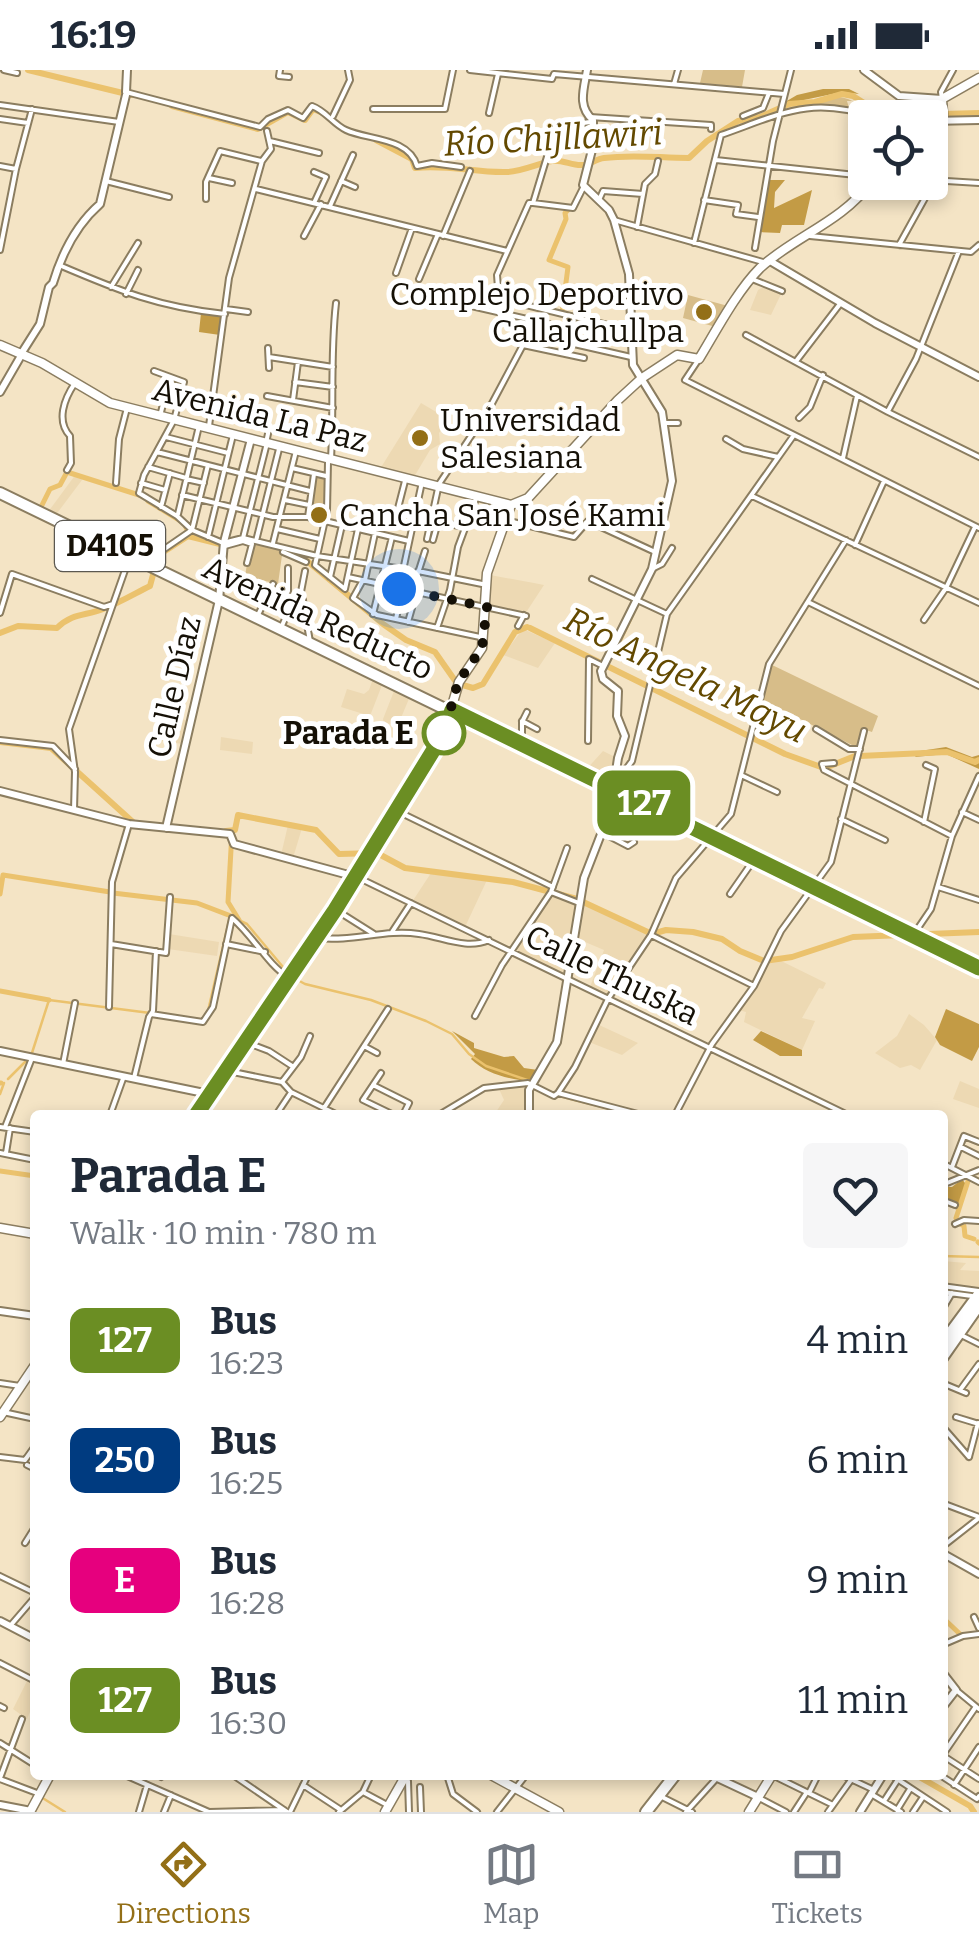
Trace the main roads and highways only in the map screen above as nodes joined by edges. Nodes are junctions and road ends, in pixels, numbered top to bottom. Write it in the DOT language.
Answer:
graph roads {
  1 [pos="979,78"];
  2 [pos="940,100"];
  3 [pos="855,200"];
  4 [pos="0,345"];
  5 [pos="0,492"];
  6 [pos="510,504"];
  7 [pos="452,710"];
  8 [pos="978,969"];
  9 [pos="199,1110"];
  10 [pos="0,1228"];
  11 [pos="30,1233"];
  12 [pos="978,1297"];
  13 [pos="951,1330"];
  14 [pos="30,1372"];
  15 [pos="2,1411"];
  16 [pos="47,1780"];
  17 [pos="406,1780"];
  18 [pos="500,1780"];
  19 [pos="669,1780"];
  20 [pos="670,1780"];
  21 [pos="768,1780"];
  22 [pos="388,1810"];
  23 [pos="32,1812"];
  24 [pos="559,1812"];
  25 [pos="645,1812"];
  26 [pos="748,1812"];
  1 -- 2 [label="main road"];
  3 -- 6 [label="main road"];
  4 -- 6 [label="main road, Avenida La Paz"];
  5 -- 7 [label="main road, Avenida Reducto / D4105"];
  6 -- 7 [label="main road"];
  7 -- 8 [label="main road, D4105"];
  7 -- 9 [label="main road"];
  10 -- 11 [label="main road"];
  12 -- 13 [label="main road"];
  14 -- 15 [label="main road"];
  16 -- 23 [label="main road"];
  17 -- 22 [label="main road"];
  18 -- 24 [label="main road"];
  19 -- 25 [label="main road"];
  20 -- 25 [label="main road"];
  21 -- 26 [label="main road"];
}
